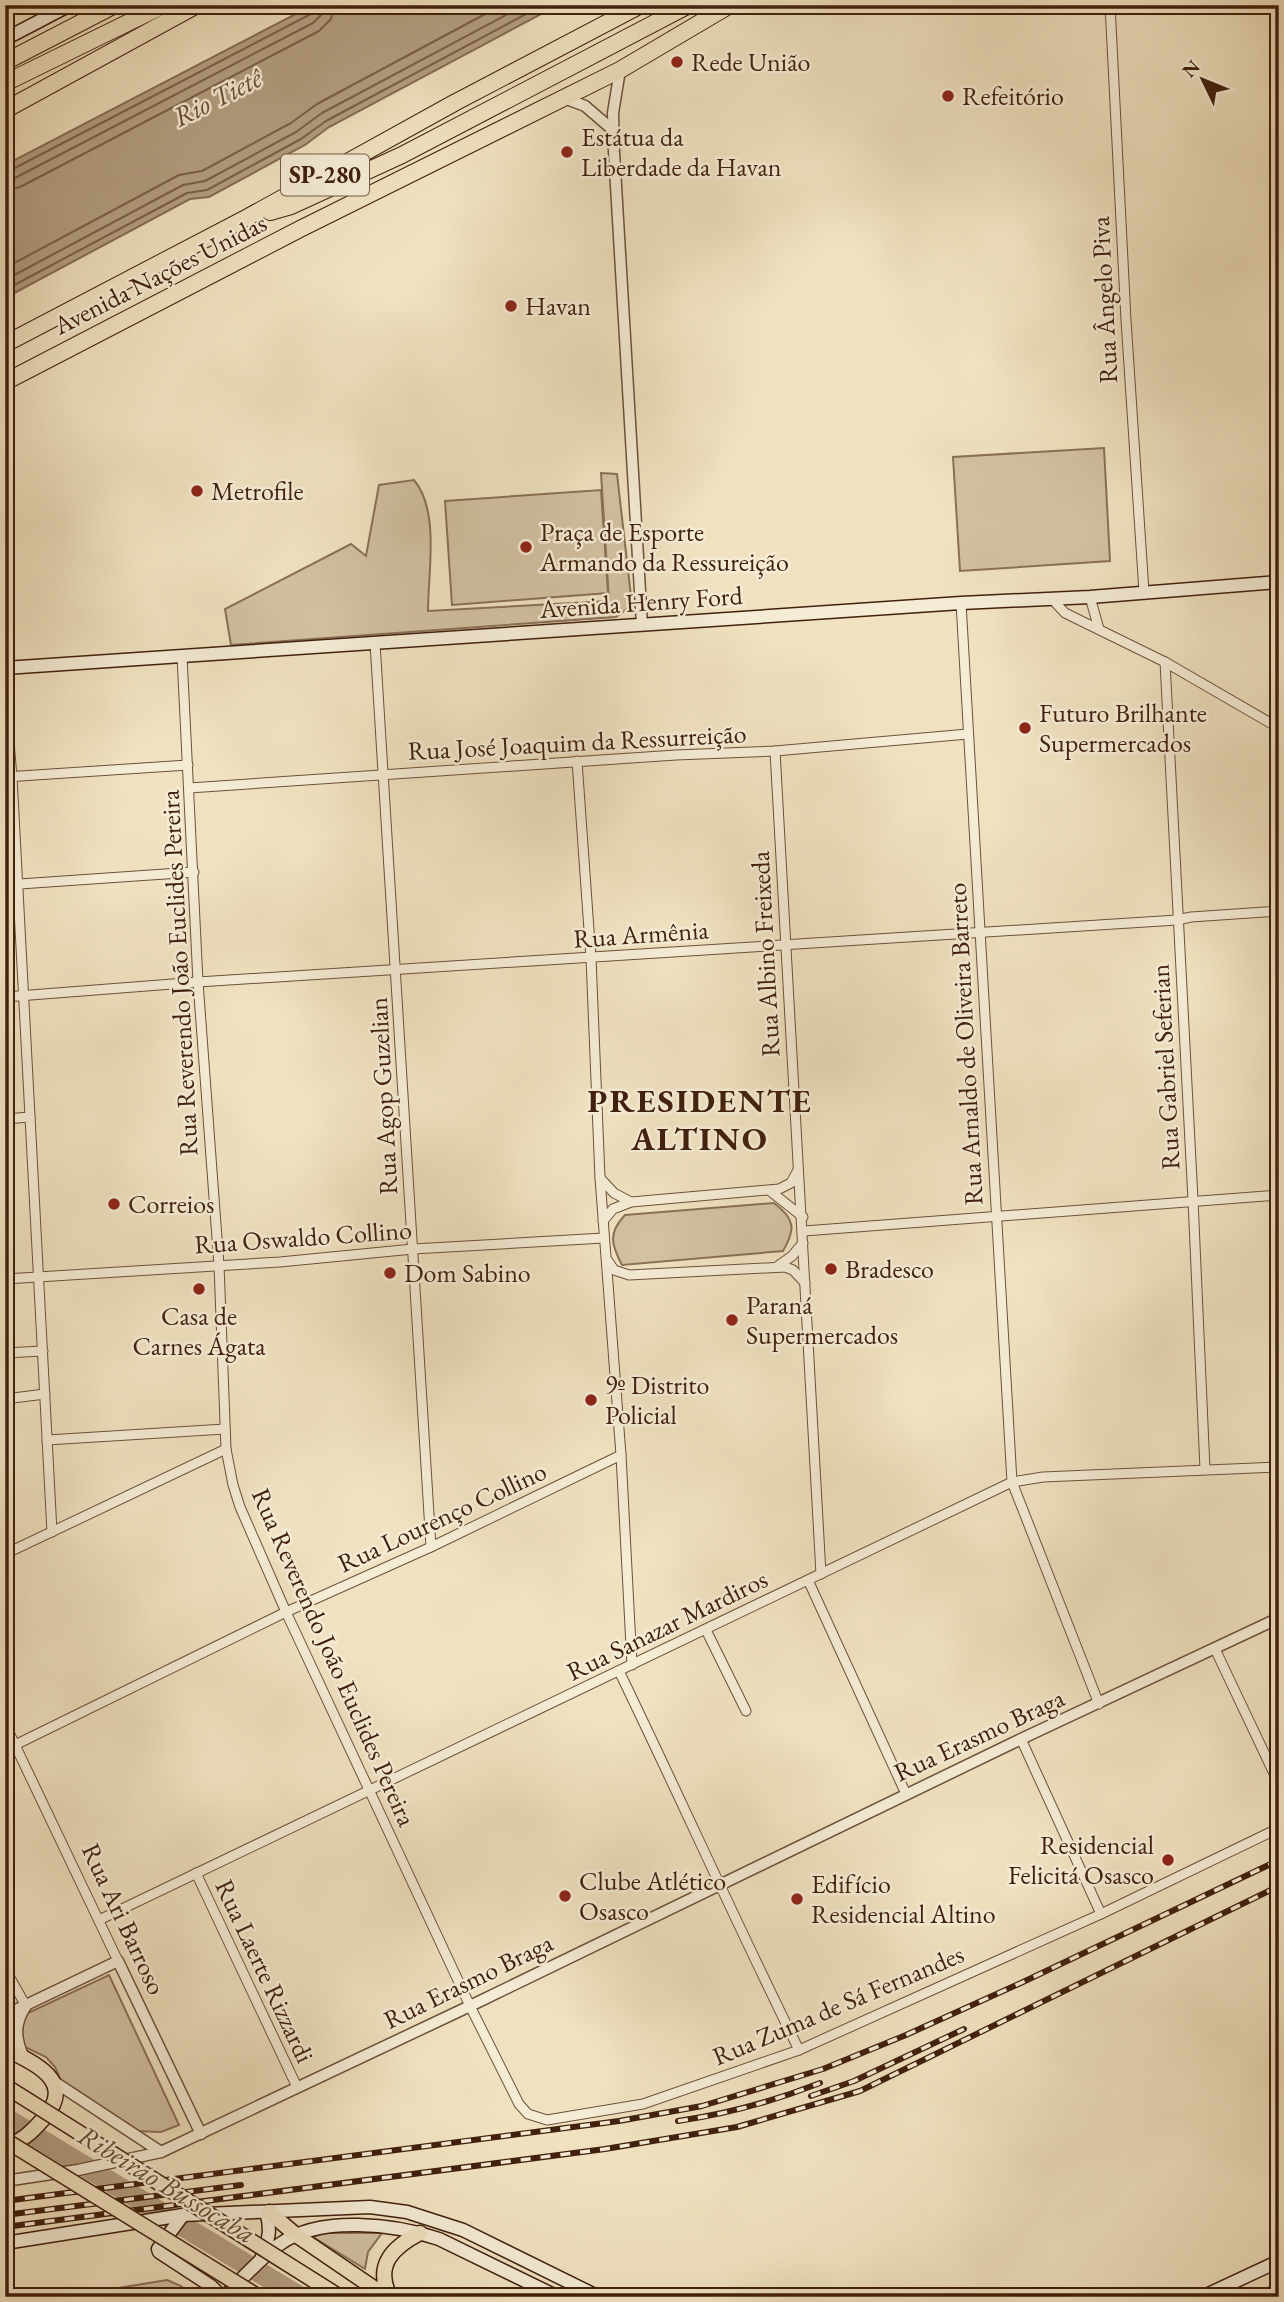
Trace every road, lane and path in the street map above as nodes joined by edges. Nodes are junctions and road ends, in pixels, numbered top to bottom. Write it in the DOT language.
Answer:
graph roads {
  1 [pos="70,5"];
  2 [pos="115,5"];
  3 [pos="164,5"];
  4 [pos="197,5"];
  5 [pos="641,5"];
  6 [pos="689,5"];
  7 [pos="730,5"];
  8 [pos="1110,5"];
  9 [pos="5,38"];
  10 [pos="5,62"];
  11 [pos="620,70"];
  12 [pos="5,83"];
  13 [pos="564,98"];
  14 [pos="5,110"];
  15 [pos="613,130"];
  16 [pos="248,217"];
  17 [pos="7,343"];
  18 [pos="5,382"];
  19 [pos="1279,582"];
  20 [pos="1144,592"];
  21 [pos="1090,597"];
  22 [pos="1052,598"];
  23 [pos="961,603"];
  24 [pos="642,625"];
  25 [pos="1099,629"];
  26 [pos="375,643"];
  27 [pos="182,656"];
  28 [pos="1165,662"];
  29 [pos="5,668"];
  30 [pos="5,694"];
  31 [pos="1279,729"];
  32 [pos="968,734"];
  33 [pos="775,751"];
  34 [pos="577,761"];
  35 [pos="188,765"];
  36 [pos="385,775"];
  37 [pos="9,777"];
  38 [pos="189,788"];
  39 [pos="194,872"];
  40 [pos="18,884"];
  41 [pos="5,885"];
  42 [pos="1279,911"];
  43 [pos="1177,920"];
  44 [pos="979,932"];
  45 [pos="785,946"];
  46 [pos="591,958"];
  47 [pos="397,971"];
  48 [pos="198,982"];
  49 [pos="24,996"];
  50 [pos="5,997"];
  51 [pos="30,1117"];
  52 [pos="5,1119"];
  53 [pos="799,1168"];
  54 [pos="600,1178"];
  55 [pos="770,1191"];
  56 [pos="1279,1195"];
  57 [pos="1194,1200"];
  58 [pos="631,1202"];
  59 [pos="996,1215"];
  60 [pos="803,1217"];
  61 [pos="603,1221"];
  62 [pos="804,1231"];
  63 [pos="604,1238"];
  64 [pos="804,1242"];
  65 [pos="413,1249"];
  66 [pos="606,1256"];
  67 [pos="219,1265"];
  68 [pos="776,1266"];
  69 [pos="629,1275"];
  70 [pos="38,1277"];
  71 [pos="5,1279"];
  72 [pos="805,1284"];
  73 [pos="608,1290"];
  74 [pos="43,1351"];
  75 [pos="5,1353"];
  76 [pos="45,1394"];
  77 [pos="5,1399"];
  78 [pos="225,1429"];
  79 [pos="47,1440"];
  80 [pos="226,1450"];
  81 [pos="621,1455"];
  82 [pos="1279,1467"];
  83 [pos="1205,1469"];
  84 [pos="1012,1482"];
  85 [pos="52,1532"];
  86 [pos="431,1547"];
  87 [pos="5,1554"];
  88 [pos="821,1574"];
  89 [pos="808,1580"];
  90 [pos="286,1612"];
  91 [pos="1279,1618"];
  92 [pos="706,1630"];
  93 [pos="1215,1649"];
  94 [pos="632,1665"];
  95 [pos="619,1671"];
  96 [pos="1099,1704"];
  97 [pos="746,1711"];
  98 [pos="5,1724"];
  99 [pos="1021,1739"];
  100 [pos="15,1745"];
  101 [pos="1279,1784"];
  102 [pos="370,1789"];
  103 [pos="906,1794"];
  104 [pos="1279,1828"];
  105 [pos="196,1873"];
  106 [pos="719,1886"];
  107 [pos="1101,1914"];
  108 [pos="99,1920"];
  109 [pos="118,1961"];
  110 [pos="5,1969"];
  111 [pos="26,2006"];
  112 [pos="470,2006"];
  113 [pos="5,2015"];
  114 [pos="5,2049"];
  115 [pos="799,2050"];
  116 [pos="24,2058"];
  117 [pos="52,2081"];
  118 [pos="5,2086"];
  119 [pos="297,2087"];
  120 [pos="519,2104"];
  121 [pos="201,2134"];
  122 [pos="5,2140"];
  123 [pos="5,2148"];
  124 [pos="161,2152"];
  125 [pos="5,2182"];
  126 [pos="267,2212"];
  127 [pos="180,2219"];
  128 [pos="420,2233"];
  129 [pos="296,2235"];
  130 [pos="5,2243"];
  131 [pos="1279,2261"];
  132 [pos="259,2262"];
  133 [pos="1279,2290"];
  134 [pos="223,2297"];
  135 [pos="259,2297"];
  136 [pos="340,2297"];
  137 [pos="388,2297"];
  138 [pos="558,2297"];
  139 [pos="599,2297"];
  140 [pos="1202,2297"];
  141 [pos="1264,2297"];
  1 -- 9 [label="main road"];
  2 -- 10 [label="highway"];
  3 -- 12 [label="highway"];
  4 -- 14 [label="highway"];
  5 -- 16 [label="highway, SP-280"];
  6 -- 16 [label="highway"];
  7 -- 11 [label="highway, Avenida Nações Unidas"];
  8 -- 20 [label="street, Rua Ângelo Piva"];
  11 -- 13 [label="highway, Avenida Nações Unidas"];
  11 -- 15 [label="street"];
  13 -- 15 [label="street"];
  13 -- 18 [label="highway, Avenida Nações Unidas"];
  15 -- 24 [label="street"];
  16 -- 17 [label="highway, SP-280"];
  19 -- 20 [label="main road, Avenida Henry Ford"];
  20 -- 21 [label="main road, Avenida Henry Ford"];
  21 -- 22 [label="main road, Avenida Henry Ford"];
  21 -- 25 [label="street"];
  22 -- 23 [label="main road, Avenida Henry Ford"];
  22 -- 25 [label="street"];
  23 -- 24 [label="main road, Avenida Henry Ford"];
  23 -- 32 [label="street, Rua Arnaldo de Oliveira Barreto"];
  24 -- 26 [label="main road, Avenida Henry Ford"];
  25 -- 28 [label="street"];
  26 -- 27 [label="main road, Avenida Henry Ford"];
  26 -- 36 [label="street, Rua Agop Guzelian"];
  27 -- 29 [label="main road, Avenida Henry Ford"];
  27 -- 35 [label="street, Rua Reverendo João Euclides Pereira"];
  28 -- 31 [label="street"];
  28 -- 43 [label="street, Rua Gabriel Seferian"];
  30 -- 37 [label="street"];
  32 -- 33 [label="street, Rua José Joaquim da Ressurreição"];
  32 -- 44 [label="street, Rua Arnaldo de Oliveira Barreto"];
  33 -- 34 [label="street, Rua José Joaquim da Ressurreição"];
  33 -- 45 [label="street, Rua Albino Freixeda"];
  34 -- 36 [label="street, Rua José Joaquim da Ressurreição"];
  34 -- 46 [label="street"];
  35 -- 37 [label="street"];
  35 -- 38 [label="street, Rua Reverendo João Euclides Pereira"];
  36 -- 38 [label="street, Rua José Joaquim da Ressurreição"];
  36 -- 47 [label="street, Rua Agop Guzelian"];
  37 -- 40 [label="street"];
  38 -- 39 [label="street, Rua Reverendo João Euclides Pereira"];
  39 -- 40 [label="street"];
  39 -- 48 [label="street, Rua Reverendo João Euclides Pereira"];
  40 -- 41 [label="street"];
  40 -- 49 [label="street"];
  42 -- 43 [label="street, Rua Armênia"];
  43 -- 44 [label="street, Rua Armênia"];
  43 -- 57 [label="street, Rua Gabriel Seferian"];
  44 -- 45 [label="street, Rua Armênia"];
  44 -- 59 [label="street, Rua Arnaldo de Oliveira Barreto"];
  45 -- 46 [label="street, Rua Armênia"];
  45 -- 53 [label="street, Rua Albino Freixeda"];
  46 -- 47 [label="street, Rua Armênia"];
  46 -- 54 [label="street"];
  47 -- 48 [label="street, Rua Armênia"];
  47 -- 65 [label="street, Rua Agop Guzelian"];
  48 -- 49 [label="street, Rua Armênia"];
  48 -- 67 [label="street, Rua Reverendo João Euclides Pereira"];
  49 -- 50 [label="street, Rua Armênia"];
  49 -- 51 [label="street"];
  51 -- 52 [label="street"];
  51 -- 70 [label="street"];
  53 -- 55 [label="street"];
  53 -- 60 [label="street, Rua Albino Freixeda"];
  54 -- 58 [label="street"];
  54 -- 61 [label="street"];
  55 -- 58 [label="street"];
  55 -- 60 [label="street"];
  56 -- 57 [label="street"];
  57 -- 59 [label="street"];
  57 -- 83 [label="street, Rua Gabriel Seferian"];
  58 -- 61 [label="street"];
  59 -- 62 [label="street"];
  59 -- 84 [label="street, Rua Arnaldo de Oliveira Barreto"];
  60 -- 62 [label="street, Rua Albino Freixeda"];
  61 -- 63 [label="street"];
  62 -- 64 [label="street, Rua Albino Freixeda"];
  63 -- 65 [label="street, Rua Oswaldo Collino"];
  63 -- 66 [label="street"];
  64 -- 68 [label="street"];
  64 -- 72 [label="street, Rua Albino Freixeda"];
  65 -- 67 [label="street, Rua Oswaldo Collino"];
  65 -- 86 [label="street, Rua Agop Guzelian"];
  66 -- 69 [label="street"];
  66 -- 73 [label="street"];
  67 -- 70 [label="street, Rua Oswaldo Collino"];
  67 -- 78 [label="street, Rua Reverendo João Euclides Pereira"];
  68 -- 69 [label="street"];
  68 -- 72 [label="street"];
  69 -- 73 [label="street"];
  70 -- 71 [label="street, Rua Oswaldo Collino"];
  70 -- 74 [label="street"];
  72 -- 88 [label="street, Rua Albino Freixeda"];
  73 -- 81 [label="street"];
  74 -- 75 [label="street"];
  74 -- 76 [label="street"];
  76 -- 77 [label="street"];
  76 -- 79 [label="street"];
  78 -- 79 [label="street"];
  78 -- 80 [label="street, Rua Reverendo João Euclides Pereira"];
  79 -- 85 [label="street"];
  80 -- 85 [label="street"];
  80 -- 90 [label="street, Rua Reverendo João Euclides Pereira"];
  81 -- 86 [label="street, Rua Lourenço Collino"];
  81 -- 94 [label="street"];
  82 -- 83 [label="street, Rua Sanazar Mardiros"];
  83 -- 84 [label="street, Rua Sanazar Mardiros"];
  84 -- 88 [label="street, Rua Sanazar Mardiros"];
  84 -- 96 [label="street, Rua Arnaldo de Oliveira Barreto"];
  85 -- 87 [label="street"];
  86 -- 90 [label="street, Rua Lourenço Collino"];
  88 -- 89 [label="street, Rua Sanazar Mardiros"];
  89 -- 92 [label="street, Rua Sanazar Mardiros"];
  89 -- 103 [label="street"];
  90 -- 100 [label="street, Rua Lourenço Collino"];
  90 -- 102 [label="street, Rua Reverendo João Euclides Pereira"];
  91 -- 93 [label="street, Rua Erasmo Braga"];
  92 -- 94 [label="street, Rua Sanazar Mardiros"];
  92 -- 97 [label="street"];
  93 -- 96 [label="street, Rua Erasmo Braga"];
  93 -- 101 [label="street"];
  94 -- 95 [label="street, Rua Sanazar Mardiros"];
  95 -- 102 [label="street, Rua Sanazar Mardiros"];
  95 -- 106 [label="street"];
  96 -- 99 [label="street, Rua Erasmo Braga"];
  98 -- 100 [label="street, Rua Ari Barroso"];
  99 -- 103 [label="street, Rua Erasmo Braga"];
  99 -- 107 [label="street"];
  100 -- 108 [label="street, Rua Ari Barroso"];
  102 -- 105 [label="street, Rua Sanazar Mardiros"];
  102 -- 112 [label="street, Rua Reverendo João Euclides Pereira"];
  103 -- 106 [label="street, Rua Erasmo Braga"];
  104 -- 107 [label="street, Rua Zuma de Sá Fernandes"];
  105 -- 108 [label="street, Rua Sanazar Mardiros"];
  105 -- 119 [label="street, Rua Laerte Rizzardi"];
  106 -- 112 [label="street, Rua Erasmo Braga"];
  106 -- 115 [label="street"];
  107 -- 115 [label="street, Rua Zuma de Sá Fernandes"];
  108 -- 109 [label="street, Rua Ari Barroso"];
  109 -- 111 [label="street"];
  109 -- 121 [label="street, Rua Ari Barroso"];
  110 -- 111 [label="street"];
  111 -- 113 [label="street"];
  111 -- 116 [label="street"];
  112 -- 119 [label="street, Rua Erasmo Braga"];
  112 -- 120 [label="street, Rua Reverendo João Euclides Pereira"];
  114 -- 116 [label="main road"];
  115 -- 120 [label="street, Rua Zuma de Sá Fernandes"];
  116 -- 117 [label="main road"];
  117 -- 123 [label="main road"];
  117 -- 124 [label="street"];
  118 -- 136 [label="main road, bridge"];
  119 -- 121 [label="street, Rua Erasmo Braga"];
  121 -- 124 [label="street, Rua Erasmo Braga"];
  122 -- 135 [label="main road, bridge"];
  124 -- 125 [label="street, Rua Erasmo Braga"];
  126 -- 127 [label="main road"];
  126 -- 129 [label="main road"];
  126 -- 132 [label="main road"];
  126 -- 139 [label="main road"];
  127 -- 130 [label="main road"];
  127 -- 134 [label="main road"];
  128 -- 129 [label="main road"];
  128 -- 137 [label="main road"];
  128 -- 138 [label="main road"];
  129 -- 132 [label="main road"];
  129 -- 137 [label="main road"];
  131 -- 140 [label="main road"];
  132 -- 134 [label="main road"];
  133 -- 141 [label="main road"];
}
